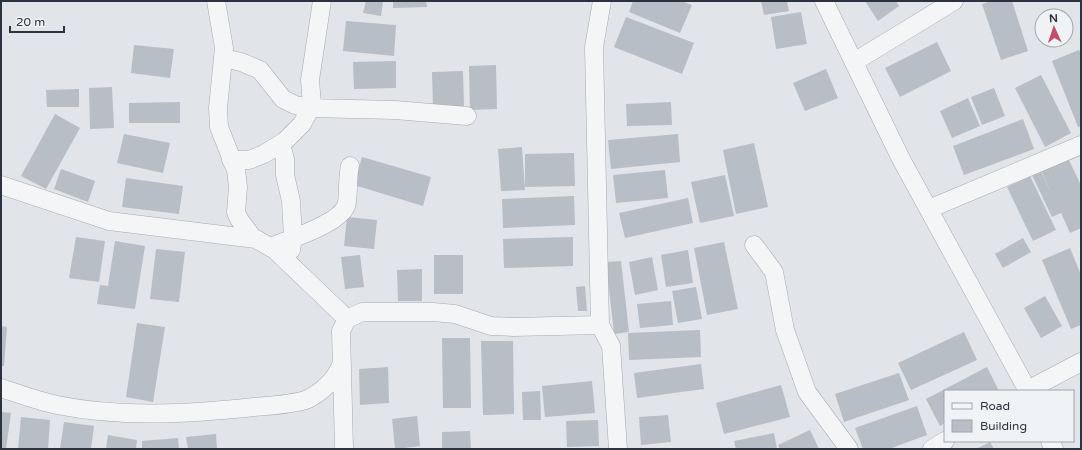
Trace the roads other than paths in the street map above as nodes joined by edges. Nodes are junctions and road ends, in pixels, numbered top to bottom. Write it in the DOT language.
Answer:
graph roads {
  1 [pos="216,1"];
  2 [pos="322,1"];
  3 [pos="602,1"];
  4 [pos="824,1"];
  5 [pos="954,1"];
  6 [pos="224,58"];
  7 [pos="854,62"];
  8 [pos="310,108"];
  9 [pos="467,116"];
  10 [pos="282,144"];
  11 [pos="1081,145"];
  12 [pos="231,160"];
  13 [pos="350,166"];
  14 [pos="1,184"];
  15 [pos="929,209"];
  16 [pos="253,238"];
  17 [pos="293,238"];
  18 [pos="754,245"];
  19 [pos="270,247"];
  20 [pos="289,264"];
  21 [pos="347,319"];
  22 [pos="600,325"];
  23 [pos="1081,362"];
  24 [pos="341,365"];
  25 [pos="1,388"];
  26 [pos="1027,390"];
  27 [pos="1030,390"];
  28 [pos="944,442"];
  29 [pos="344,449"];
  30 [pos="618,449"];
  31 [pos="849,449"];
  32 [pos="932,449"];
  1 -- 6 [label="street"];
  2 -- 8 [label="street"];
  3 -- 22 [label="street"];
  4 -- 7 [label="street"];
  5 -- 7 [label="street"];
  6 -- 8 [label="street"];
  6 -- 12 [label="street"];
  7 -- 15 [label="street"];
  8 -- 9 [label="street"];
  8 -- 10 [label="street"];
  10 -- 12 [label="street"];
  10 -- 17 [label="street"];
  11 -- 15 [label="street"];
  12 -- 16 [label="street"];
  13 -- 17 [label="street"];
  14 -- 16 [label="street"];
  15 -- 26 [label="street"];
  16 -- 19 [label="street"];
  17 -- 19 [label="street"];
  17 -- 20 [label="street"];
  18 -- 31 [label="street"];
  19 -- 20 [label="street"];
  20 -- 21 [label="street"];
  21 -- 22 [label="street"];
  21 -- 24 [label="street"];
  22 -- 30 [label="street"];
  23 -- 27 [label="street"];
  24 -- 25 [label="street"];
  24 -- 29 [label="street"];
  28 -- 32 [label="street"];
}
